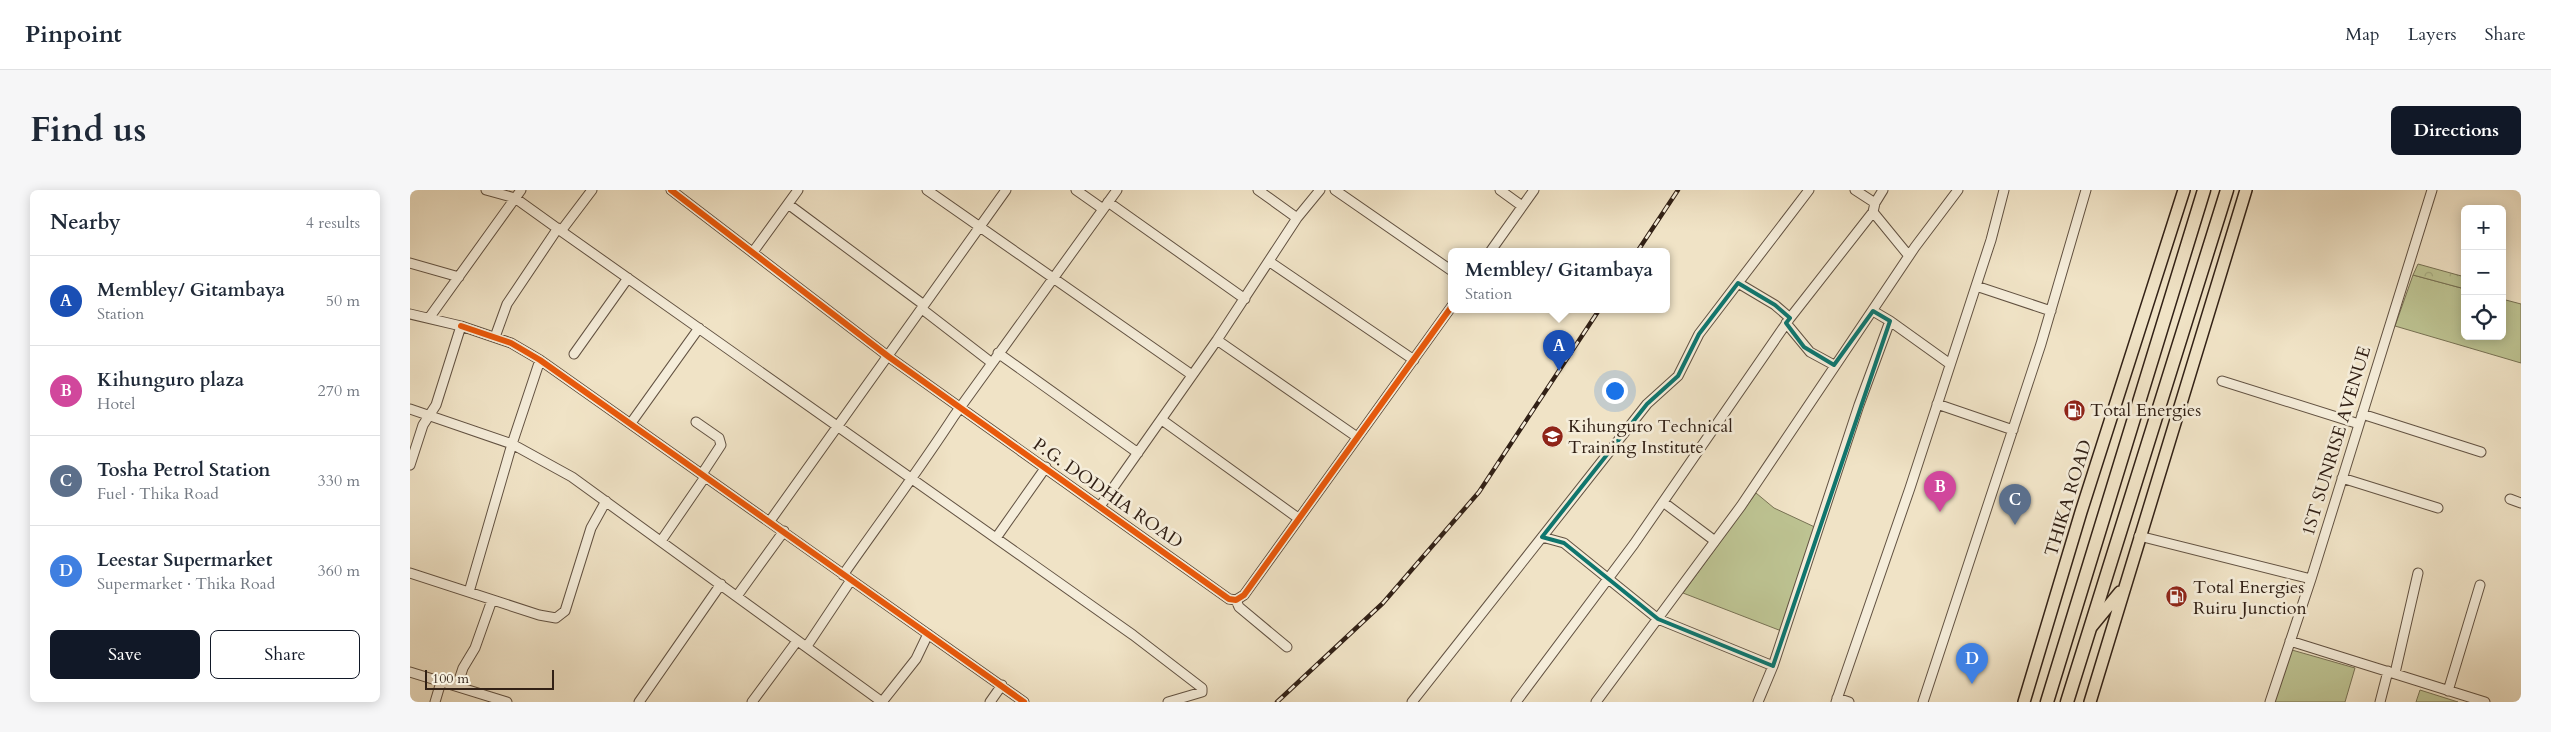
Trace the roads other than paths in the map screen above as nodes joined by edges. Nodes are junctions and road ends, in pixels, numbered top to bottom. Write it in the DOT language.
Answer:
graph roads {
  1 [pos="486,190"];
  2 [pos="521,190"];
  3 [pos="592,190"];
  4 [pos="671,190"];
  5 [pos="798,190"];
  6 [pos="927,190"];
  7 [pos="1006,190"];
  8 [pos="1076,190"];
  9 [pos="1117,190"];
  10 [pos="1258,190"];
  11 [pos="1320,190"];
  12 [pos="1335,190"];
  13 [pos="1500,190"];
  14 [pos="1534,190"];
  15 [pos="1809,190"];
  16 [pos="1855,190"];
  17 [pos="1883,190"];
  18 [pos="1958,190"];
  19 [pos="2004,190"];
  20 [pos="2086,190"];
  21 [pos="2184,190"];
  22 [pos="2204,190"];
  23 [pos="2226,190"];
  24 [pos="2246,190"];
  25 [pos="2432,190"];
  26 [pos="515,198"];
  27 [pos="788,204"];
  28 [pos="1106,206"];
  29 [pos="1522,206"];
  30 [pos="1874,208"];
  31 [pos="1297,218"];
  32 [pos="977,227"];
  33 [pos="560,230"];
  34 [pos="1493,248"];
  35 [pos="753,252"];
  36 [pos="1909,256"];
  37 [pos="1270,262"];
  38 [pos="410,263"];
  39 [pos="1448,269"];
  40 [pos="459,277"];
  41 [pos="628,278"];
  42 [pos="1052,279"];
  43 [pos="1738,283"];
  44 [pos="1976,286"];
  45 [pos="1245,299"];
  46 [pos="923,307"];
  47 [pos="1873,310"];
  48 [pos="2051,311"];
  49 [pos="1448,312"];
  50 [pos="410,314"];
  51 [pos="429,318"];
  52 [pos="1788,320"];
  53 [pos="1890,321"];
  54 [pos="461,326"];
  55 [pos="699,328"];
  56 [pos="495,337"];
  57 [pos="1217,340"];
  58 [pos="998,353"];
  59 [pos="574,354"];
  60 [pos="889,357"];
  61 [pos="540,360"];
  62 [pos="1414,360"];
  63 [pos="992,364"];
  64 [pos="1950,364"];
  65 [pos="1834,365"];
  66 [pos="1192,375"];
  67 [pos="2222,381"];
  68 [pos="1937,404"];
  69 [pos="960,408"];
  70 [pos="410,409"];
  71 [pos="2362,414"];
  72 [pos="430,415"];
  73 [pos="1162,420"];
  74 [pos="696,422"];
  75 [pos="631,423"];
  76 [pos="2359,424"];
  77 [pos="839,426"];
  78 [pos="2014,430"];
  79 [pos="1357,437"];
  80 [pos="512,444"];
  81 [pos="2481,452"];
  82 [pos="1138,453"];
  83 [pos="410,465"];
  84 [pos="1046,467"];
  85 [pos="704,476"];
  86 [pos="910,478"];
  87 [pos="2342,478"];
  88 [pos="2510,499"];
  89 [pos="606,501"];
  90 [pos="1663,502"];
  91 [pos="2521,503"];
  92 [pos="1101,505"];
  93 [pos="2438,508"];
  94 [pos="1298,518"];
  95 [pos="770,520"];
  96 [pos="784,531"];
  97 [pos="2139,536"];
  98 [pos="996,538"];
  99 [pos="1542,538"];
  100 [pos="662,541"];
  101 [pos="1715,541"];
  102 [pos="410,573"];
  103 [pos="2418,573"];
  104 [pos="847,578"];
  105 [pos="1609,578"];
  106 [pos="2311,579"];
  107 [pos="721,584"];
  108 [pos="2480,585"];
  109 [pos="2124,587"];
  110 [pos="470,592"];
  111 [pos="737,596"];
  112 [pos="492,600"];
  113 [pos="1236,600"];
  114 [pos="1658,619"];
  115 [pos="2091,627"];
  116 [pos="928,634"];
  117 [pos="2290,640"];
  118 [pos="797,641"];
  119 [pos="807,646"];
  120 [pos="1287,647"];
  121 [pos="1773,666"];
  122 [pos="410,672"];
  123 [pos="2392,672"];
  124 [pos="441,682"];
  125 [pos="1002,685"];
  126 [pos="457,686"];
  127 [pos="2448,692"];
  128 [pos="1837,700"];
  129 [pos="435,702"];
  130 [pos="507,702"];
  131 [pos="639,702"];
  132 [pos="752,702"];
  133 [pos="990,702"];
  134 [pos="1024,702"];
  135 [pos="1168,702"];
  136 [pos="1412,702"];
  137 [pos="1516,702"];
  138 [pos="1596,702"];
  139 [pos="1758,702"];
  140 [pos="1849,702"];
  141 [pos="1923,702"];
  142 [pos="2024,702"];
  143 [pos="2047,702"];
  144 [pos="2067,702"];
  145 [pos="2090,702"];
  146 [pos="2270,702"];
  147 [pos="2380,702"];
  148 [pos="2485,702"];
  1 -- 26 [label="street"];
  2 -- 26 [label="street"];
  3 -- 33 [label="street"];
  4 -- 35 [label="street, P.G. DODHIA ROAD"];
  5 -- 27 [label="street"];
  6 -- 32 [label="street"];
  7 -- 32 [label="street"];
  8 -- 28 [label="street"];
  9 -- 28 [label="street"];
  10 -- 31 [label="street"];
  11 -- 31 [label="street"];
  12 -- 39 [label="street"];
  13 -- 29 [label="street"];
  14 -- 29 [label="street"];
  15 -- 43 [label="street"];
  16 -- 30 [label="street"];
  17 -- 30 [label="street"];
  18 -- 36 [label="street"];
  19 -- 44 [label="street"];
  20 -- 48 [label="street"];
  21 -- 142 [label="main road, THIKA ROAD"];
  22 -- 143 [label="highway"];
  23 -- 115 [label="highway"];
  24 -- 97 [label="main road"];
  25 -- 71 [label="street, 1ST SUNRISE AVENUE"];
  26 -- 33 [label="street"];
  26 -- 40 [label="street"];
  27 -- 35 [label="street"];
  27 -- 46 [label="street"];
  28 -- 42 [label="street"];
  28 -- 45 [label="street"];
  29 -- 34 [label="street"];
  30 -- 36 [label="street"];
  30 -- 52 [label="street"];
  31 -- 37 [label="street"];
  32 -- 42 [label="street"];
  32 -- 46 [label="street"];
  33 -- 41 [label="street"];
  33 -- 56 [label="street"];
  35 -- 60 [label="street, P.G. DODHIA ROAD"];
  36 -- 47 [label="street"];
  37 -- 45 [label="street"];
  37 -- 62 [label="street"];
  38 -- 40 [label="street"];
  40 -- 51 [label="street"];
  41 -- 55 [label="street"];
  41 -- 59 [label="street"];
  42 -- 58 [label="street"];
  42 -- 66 [label="street"];
  43 -- 52 [label="street"];
  43 -- 99 [label="street"];
  44 -- 48 [label="street"];
  44 -- 64 [label="street"];
  45 -- 57 [label="street"];
  46 -- 60 [label="street"];
  46 -- 63 [label="street"];
  47 -- 53 [label="street"];
  47 -- 65 [label="street"];
  48 -- 78 [label="street"];
  49 -- 62 [label="street"];
  50 -- 51 [label="street"];
  51 -- 54 [label="street"];
  52 -- 65 [label="street"];
  52 -- 90 [label="street"];
  53 -- 64 [label="street"];
  53 -- 121 [label="street"];
  54 -- 56 [label="street"];
  54 -- 72 [label="street"];
  55 -- 75 [label="street"];
  55 -- 77 [label="street"];
  56 -- 61 [label="street"];
  57 -- 66 [label="street"];
  57 -- 79 [label="street"];
  58 -- 63 [label="street"];
  58 -- 82 [label="street"];
  60 -- 69 [label="street, P.G. DODHIA ROAD"];
  60 -- 77 [label="street"];
  61 -- 75 [label="street"];
  61 -- 80 [label="street"];
  62 -- 79 [label="street"];
  63 -- 69 [label="street"];
  64 -- 68 [label="street"];
  65 -- 101 [label="street"];
  66 -- 73 [label="street"];
  67 -- 76 [label="street"];
  68 -- 78 [label="street"];
  68 -- 128 [label="street"];
  69 -- 84 [label="street, P.G. DODHIA ROAD"];
  69 -- 86 [label="street"];
  70 -- 72 [label="street"];
  71 -- 76 [label="street, 1ST SUNRISE AVENUE"];
  71 -- 81 [label="street"];
  72 -- 80 [label="street"];
  72 -- 83 [label="street"];
  73 -- 82 [label="street"];
  73 -- 94 [label="street"];
  74 -- 85 [label="street"];
  75 -- 85 [label="street"];
  76 -- 87 [label="street, 1ST SUNRISE AVENUE"];
  77 -- 86 [label="street"];
  77 -- 95 [label="street"];
  78 -- 141 [label="street"];
  79 -- 94 [label="street"];
  80 -- 89 [label="street"];
  80 -- 110 [label="street"];
  82 -- 92 [label="street"];
  84 -- 92 [label="street, P.G. DODHIA ROAD"];
  84 -- 98 [label="street"];
  85 -- 95 [label="street"];
  85 -- 100 [label="street"];
  86 -- 98 [label="street"];
  86 -- 104 [label="street"];
  87 -- 93 [label="street"];
  87 -- 106 [label="street, 1ST SUNRISE AVENUE"];
  88 -- 91 [label="street"];
  89 -- 100 [label="street"];
  89 -- 112 [label="street"];
  90 -- 101 [label="street"];
  90 -- 105 [label="street"];
  92 -- 113 [label="street, P.G. DODHIA ROAD"];
  94 -- 113 [label="street"];
  95 -- 96 [label="street"];
  96 -- 104 [label="street"];
  96 -- 111 [label="street"];
  97 -- 106 [label="street"];
  97 -- 109 [label="main road"];
  98 -- 135 [label="street"];
  99 -- 105 [label="street"];
  99 -- 136 [label="street"];
  100 -- 107 [label="street"];
  101 -- 114 [label="street"];
  102 -- 110 [label="street"];
  103 -- 123 [label="street"];
  104 -- 116 [label="street"];
  104 -- 119 [label="street"];
  105 -- 114 [label="street"];
  105 -- 137 [label="street"];
  106 -- 117 [label="street, 1ST SUNRISE AVENUE"];
  107 -- 111 [label="street"];
  107 -- 131 [label="street"];
  108 -- 127 [label="street"];
  109 -- 115 [label="main road"];
  109 -- 145 [label="main road"];
  110 -- 112 [label="street"];
  111 -- 118 [label="street"];
  112 -- 126 [label="street"];
  113 -- 120 [label="street, P.G. DODHIA ROAD"];
  114 -- 121 [label="street"];
  114 -- 138 [label="street"];
  115 -- 144 [label="highway"];
  116 -- 119 [label="street"];
  116 -- 125 [label="street"];
  117 -- 123 [label="street"];
  117 -- 146 [label="street, 1ST SUNRISE AVENUE"];
  118 -- 119 [label="street"];
  118 -- 132 [label="street"];
  121 -- 139 [label="street"];
  122 -- 124 [label="street"];
  123 -- 127 [label="street"];
  123 -- 147 [label="street"];
  124 -- 126 [label="street"];
  124 -- 129 [label="street"];
  125 -- 133 [label="street"];
  125 -- 134 [label="street"];
  126 -- 130 [label="street"];
  127 -- 148 [label="street"];
  128 -- 140 [label="street"];
}
